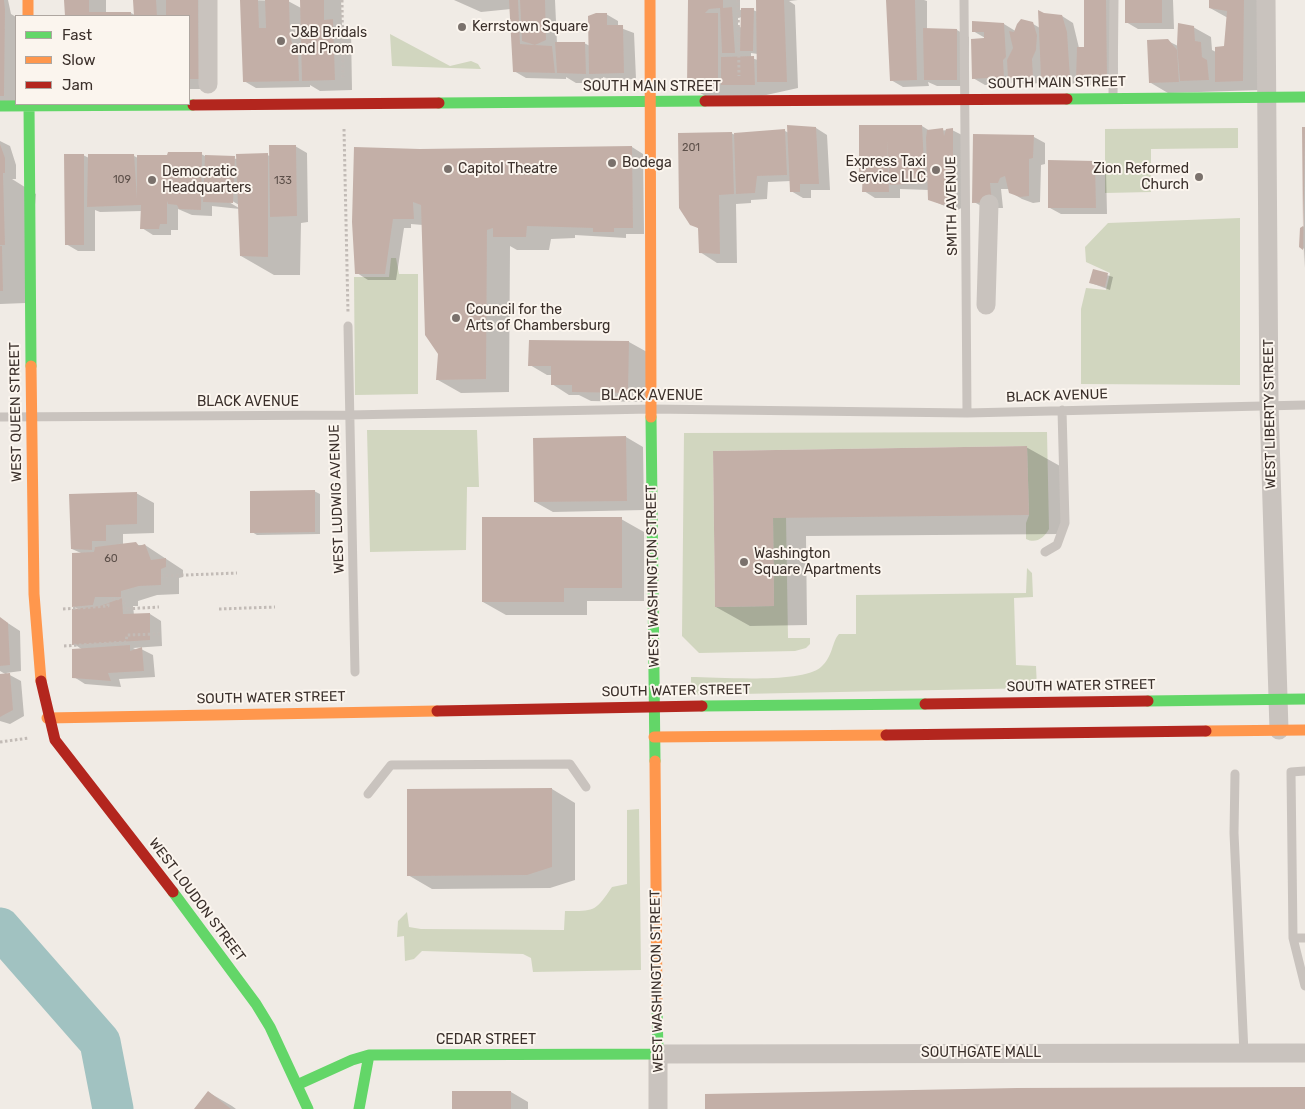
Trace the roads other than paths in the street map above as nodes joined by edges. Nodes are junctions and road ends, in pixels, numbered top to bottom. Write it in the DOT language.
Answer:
graph roads {
  1 [pos="28,0"];
  2 [pos="208,0"];
  3 [pos="650,0"];
  4 [pos="964,0"];
  5 [pos="1114,0"];
  6 [pos="1266,0"];
  7 [pos="28,15"];
  8 [pos="208,84"];
  9 [pos="1266,97"];
  10 [pos="1305,97"];
  11 [pos="1113,98"];
  12 [pos="965,99"];
  13 [pos="649,102"];
  14 [pos="190,104"];
  15 [pos="29,105"];
  16 [pos="0,106"];
  17 [pos="989,204"];
  18 [pos="986,304"];
  19 [pos="348,326"];
  20 [pos="1305,404"];
  21 [pos="1269,405"];
  22 [pos="651,409"];
  23 [pos="1062,410"];
  24 [pos="967,413"];
  25 [pos="348,415"];
  26 [pos="30,416"];
  27 [pos="0,417"];
  28 [pos="1045,552"];
  29 [pos="355,672"];
  30 [pos="1279,698"];
  31 [pos="1305,699"];
  32 [pos="654,706"];
  33 [pos="47,718"];
  34 [pos="1279,730"];
  35 [pos="1305,730"];
  36 [pos="654,737"];
  37 [pos="1305,771"];
  38 [pos="1235,774"];
  39 [pos="586,787"];
  40 [pos="368,794"];
  41 [pos="1293,938"];
  42 [pos="1305,938"];
  43 [pos="1305,986"];
  44 [pos="1244,1053"];
  45 [pos="1305,1053"];
  46 [pos="658,1054"];
  47 [pos="369,1055"];
  48 [pos="299,1084"];
  49 [pos="308,1109"];
  50 [pos="359,1109"];
  51 [pos="658,1109"];
  1 -- 7 [label="main road"];
  2 -- 8 [label="street"];
  3 -- 13 [label="main road, WEST WASHINGTON STREET"];
  4 -- 12 [label="lane, SMITH AVENUE"];
  5 -- 11 [label="lane"];
  6 -- 9 [label="street, WEST LIBERTY STREET"];
  9 -- 10 [label="main road, SOUTH MAIN STREET"];
  9 -- 11 [label="main road, SOUTH MAIN STREET"];
  9 -- 21 [label="street, WEST LIBERTY STREET"];
  11 -- 12 [label="main road, SOUTH MAIN STREET"];
  12 -- 13 [label="main road, SOUTH MAIN STREET"];
  12 -- 24 [label="lane, SMITH AVENUE"];
  13 -- 14 [label="main road, SOUTH MAIN STREET"];
  13 -- 22 [label="main road, WEST WASHINGTON STREET"];
  15 -- 16 [label="main road, SOUTH MAIN STREET"];
  15 -- 26 [label="main road, WEST QUEEN STREET"];
  17 -- 18 [label="street"];
  19 -- 25 [label="lane, WEST LUDWIG AVENUE"];
  20 -- 21 [label="lane, BLACK AVENUE"];
  21 -- 23 [label="lane, BLACK AVENUE"];
  21 -- 30 [label="street, WEST LIBERTY STREET"];
  22 -- 24 [label="lane, BLACK AVENUE"];
  22 -- 25 [label="lane, BLACK AVENUE"];
  22 -- 32 [label="main road, WEST WASHINGTON STREET"];
  23 -- 24 [label="lane, BLACK AVENUE"];
  23 -- 28 [label="lane"];
  25 -- 26 [label="lane, BLACK AVENUE"];
  25 -- 29 [label="lane, WEST LUDWIG AVENUE"];
  26 -- 27 [label="lane, BLACK AVENUE"];
  26 -- 33 [label="main road, WEST QUEEN STREET"];
  30 -- 31 [label="main road, SOUTH WATER STREET"];
  30 -- 32 [label="main road, SOUTH WATER STREET"];
  30 -- 34 [label="street, WEST LIBERTY STREET"];
  32 -- 33 [label="main road, SOUTH WATER STREET"];
  32 -- 36 [label="main road, WEST WASHINGTON STREET"];
  33 -- 48 [label="main road, WEST LOUDON STREET"];
  34 -- 35 [label="main road"];
  34 -- 36 [label="main road"];
  36 -- 46 [label="main road, WEST WASHINGTON STREET"];
  37 -- 41 [label="lane"];
  38 -- 44 [label="lane"];
  39 -- 40 [label="lane"];
  41 -- 42 [label="lane"];
  41 -- 43 [label="lane"];
  44 -- 45 [label="street, SOUTHGATE MALL"];
  44 -- 46 [label="street, SOUTHGATE MALL"];
  46 -- 47 [label="main road, CEDAR STREET"];
  46 -- 51 [label="street, WEST WASHINGTON STREET"];
  47 -- 48 [label="main road, CEDAR STREET"];
  47 -- 50 [label="main road"];
  48 -- 49 [label="main road, WEST LOUDON STREET"];
}
